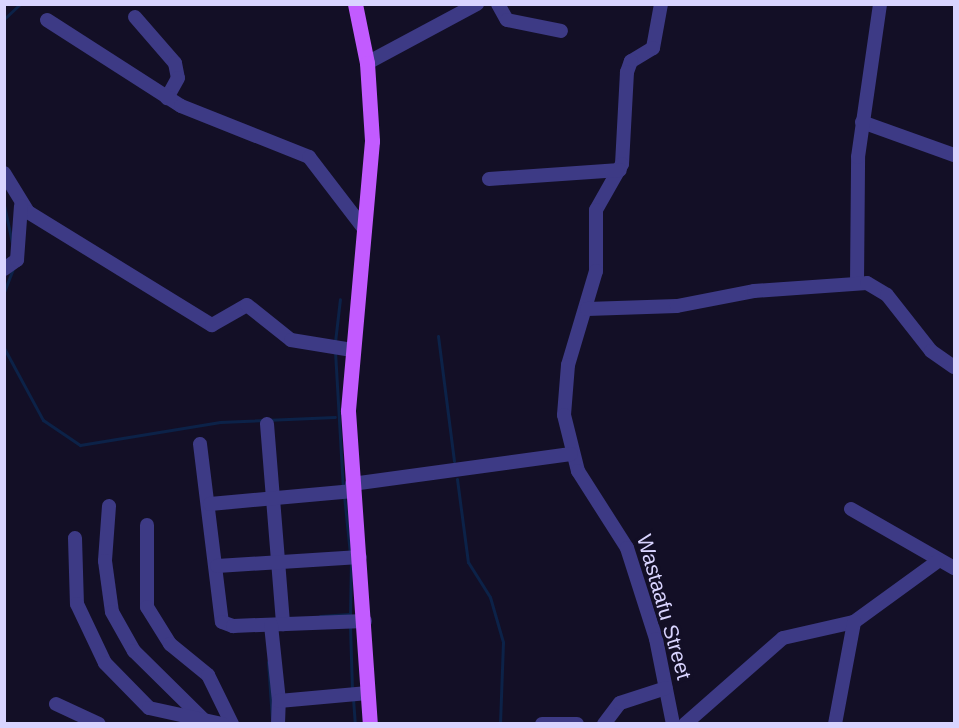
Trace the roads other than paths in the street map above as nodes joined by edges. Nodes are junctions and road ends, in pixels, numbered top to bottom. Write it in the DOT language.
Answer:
graph roads {
  1 [pos="355,4"];
  2 [pos="477,4"];
  3 [pos="498,4"];
  4 [pos="661,4"];
  5 [pos="880,4"];
  6 [pos="135,17"];
  7 [pos="47,20"];
  8 [pos="561,31"];
  9 [pos="367,63"];
  10 [pos="167,98"];
  11 [pos="862,122"];
  12 [pos="954,155"];
  13 [pos="620,170"];
  14 [pos="4,174"];
  15 [pos="489,179"];
  16 [pos="21,206"];
  17 [pos="365,230"];
  18 [pos="4,269"];
  19 [pos="857,283"];
  20 [pos="587,309"];
  21 [pos="352,350"];
  22 [pos="954,367"];
  23 [pos="267,423"];
  24 [pos="200,444"];
  25 [pos="571,454"];
  26 [pos="353,487"];
  27 [pos="273,497"];
  28 [pos="210,504"];
  29 [pos="109,506"];
  30 [pos="851,509"];
  31 [pos="147,525"];
  32 [pos="75,538"];
  33 [pos="360,557"];
  34 [pos="277,561"];
  35 [pos="938,561"];
  36 [pos="217,566"];
  37 [pos="954,568"];
  38 [pos="365,621"];
  39 [pos="854,622"];
  40 [pos="277,624"];
  41 [pos="666,688"];
  42 [pos="368,693"];
  43 [pos="279,701"];
  44 [pos="56,704"];
  45 [pos="84,720"];
  46 [pos="205,721"];
  47 [pos="99,723"];
  48 [pos="222,723"];
  49 [pos="232,723"];
  50 [pos="278,723"];
  51 [pos="370,723"];
  52 [pos="542,723"];
  53 [pos="577,723"];
  54 [pos="604,723"];
  55 [pos="673,723"];
  56 [pos="685,723"];
  57 [pos="835,723"];
  1 -- 9 [label="main road"];
  2 -- 9 [label="street"];
  3 -- 8 [label="street"];
  4 -- 13 [label="street, Wastaafu Street"];
  5 -- 11 [label="street"];
  6 -- 10 [label="street"];
  7 -- 10 [label="street"];
  9 -- 17 [label="main road"];
  10 -- 17 [label="street"];
  11 -- 12 [label="street"];
  11 -- 19 [label="street"];
  13 -- 15 [label="street"];
  13 -- 20 [label="street, Wastaafu Street"];
  14 -- 16 [label="street"];
  16 -- 18 [label="street"];
  16 -- 21 [label="street"];
  17 -- 21 [label="main road"];
  19 -- 20 [label="street"];
  19 -- 22 [label="street"];
  20 -- 25 [label="street, Wastaafu Street"];
  21 -- 26 [label="main road"];
  23 -- 27 [label="street"];
  24 -- 28 [label="street"];
  25 -- 26 [label="street"];
  25 -- 41 [label="street, Wastaafu Street"];
  26 -- 27 [label="street"];
  26 -- 33 [label="main road"];
  27 -- 28 [label="street"];
  27 -- 34 [label="street"];
  28 -- 36 [label="street"];
  29 -- 46 [label="street"];
  30 -- 35 [label="street"];
  31 -- 49 [label="street"];
  32 -- 46 [label="street"];
  33 -- 34 [label="street"];
  33 -- 38 [label="main road"];
  34 -- 36 [label="street"];
  34 -- 40 [label="street"];
  35 -- 37 [label="street"];
  35 -- 39 [label="street"];
  36 -- 40 [label="street"];
  38 -- 40 [label="street"];
  38 -- 42 [label="main road"];
  39 -- 56 [label="street"];
  39 -- 57 [label="street"];
  40 -- 43 [label="street"];
  41 -- 54 [label="street"];
  41 -- 55 [label="street, Wastaafu Street"];
  42 -- 43 [label="street"];
  42 -- 51 [label="main road"];
  43 -- 50 [label="street"];
  44 -- 45 [label="street"];
  45 -- 47 [label="street"];
  46 -- 48 [label="street"];
  52 -- 53 [label="street"];
}
